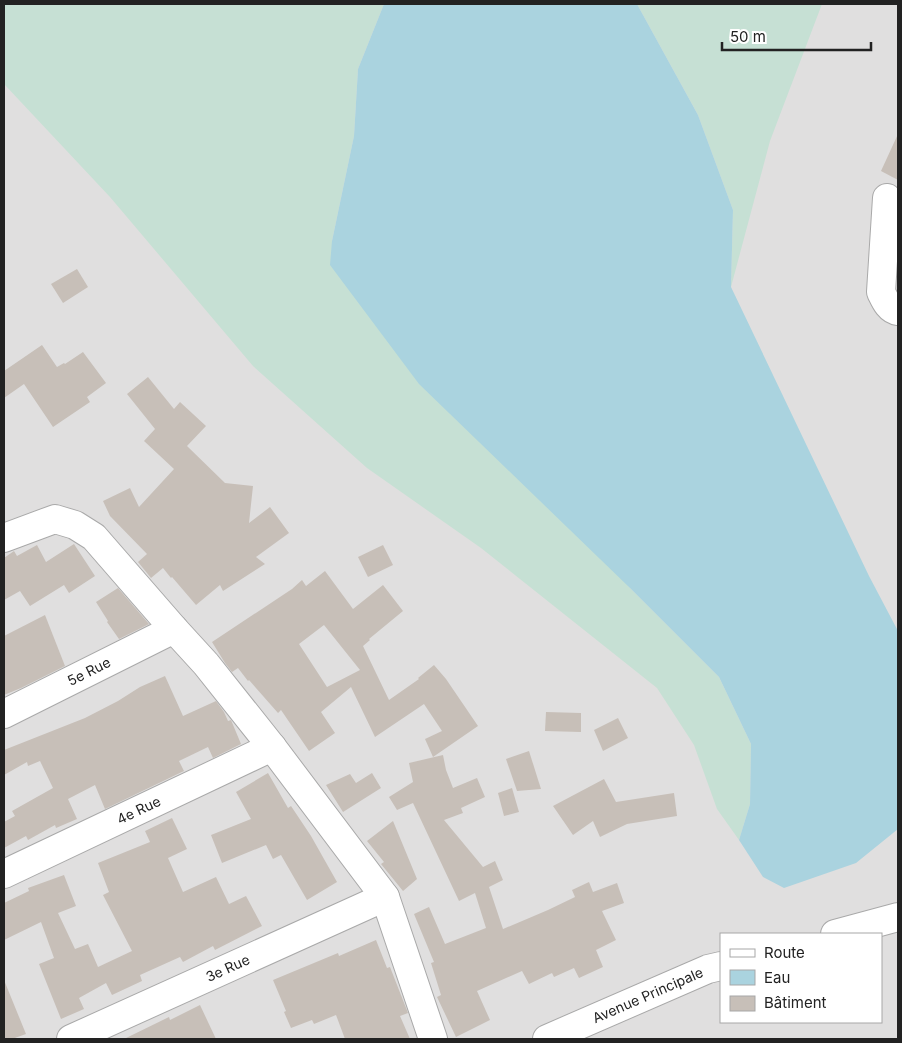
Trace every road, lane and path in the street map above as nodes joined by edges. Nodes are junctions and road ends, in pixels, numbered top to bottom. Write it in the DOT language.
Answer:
graph roads {
  1 [pos="887,198"];
  2 [pos="898,311"];
  3 [pos="4,538"];
  4 [pos="174,629"];
  5 [pos="4,714"];
  6 [pos="272,747"];
  7 [pos="4,874"];
  8 [pos="385,897"];
  9 [pos="898,917"];
  10 [pos="839,933"];
  11 [pos="720,966"];
  12 [pos="71,1039"];
  13 [pos="433,1039"];
  14 [pos="547,1039"];
  1 -- 2 [label="street"];
  3 -- 4 [label="street"];
  4 -- 5 [label="street, 5e Rue"];
  4 -- 6 [label="street"];
  6 -- 7 [label="street, 4e Rue"];
  6 -- 8 [label="street"];
  8 -- 12 [label="street, 3e Rue"];
  8 -- 13 [label="street"];
  9 -- 10 [label="street"];
  11 -- 14 [label="street, Avenue Principale"];
}
